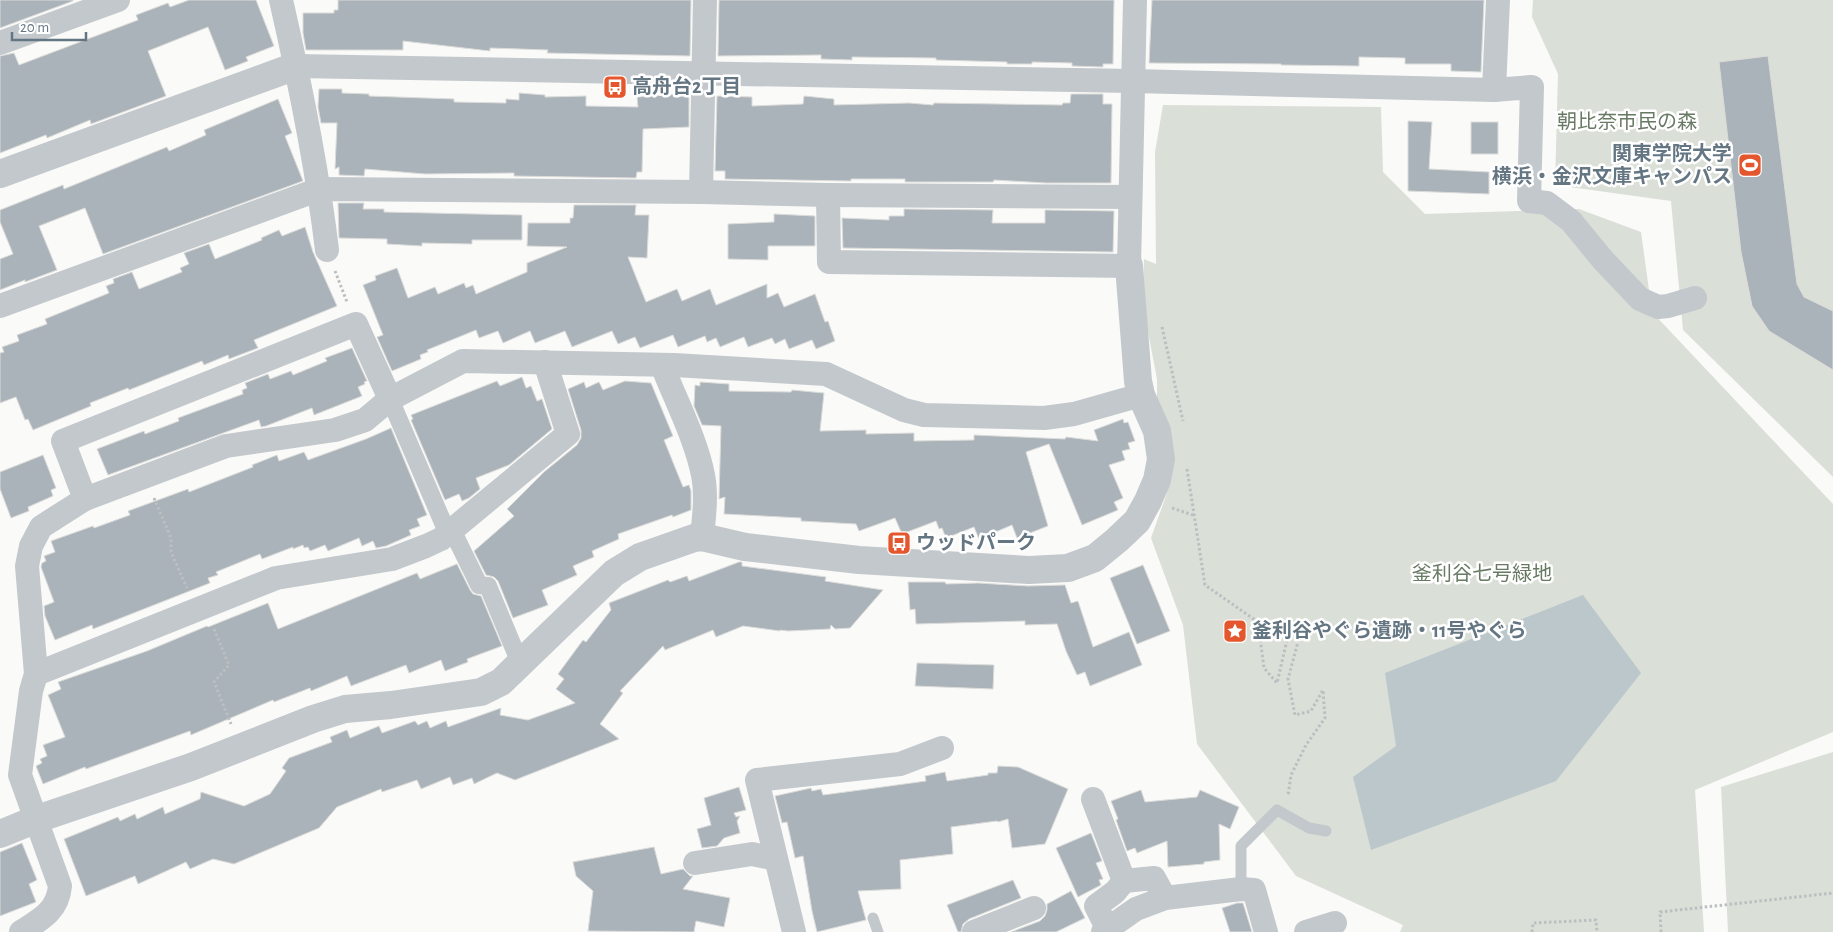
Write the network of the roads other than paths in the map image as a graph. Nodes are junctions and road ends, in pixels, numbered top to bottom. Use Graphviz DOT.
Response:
graph roads {
  1 [pos="118,0"];
  2 [pos="281,0"];
  3 [pos="705,0"];
  4 [pos="1135,0"];
  5 [pos="1498,0"];
  6 [pos="0,43"];
  7 [pos="296,66"];
  8 [pos="704,73"];
  9 [pos="1133,80"];
  10 [pos="1494,90"];
  11 [pos="0,174"];
  12 [pos="320,189"];
  13 [pos="701,192"];
  14 [pos="828,195"];
  15 [pos="1130,197"];
  16 [pos="327,250"];
  17 [pos="1129,266"];
  18 [pos="1695,298"];
  19 [pos="0,306"];
  20 [pos="545,362"];
  21 [pos="662,365"];
  22 [pos="1141,395"];
  23 [pos="390,399"];
  24 [pos="85,499"];
  25 [pos="447,532"];
  26 [pos="702,537"];
  27 [pos="520,663"];
  28 [pos="36,674"];
  29 [pos="942,748"];
  30 [pos="1093,799"];
  31 [pos="37,819"];
  32 [pos="1326,831"];
  33 [pos="0,834"];
  34 [pos="776,860"];
  35 [pos="695,863"];
  36 [pos="1124,881"];
  37 [pos="1241,889"];
  38 [pos="1165,898"];
  39 [pos="1034,908"];
  40 [pos="873,918"];
  41 [pos="1336,923"];
  42 [pos="1105,930"];
  43 [pos="21,932"];
  44 [pos="794,932"];
  45 [pos="878,932"];
  46 [pos="974,932"];
  47 [pos="1266,932"];
  48 [pos="1306,932"];
  1 -- 6 [label="street"];
  2 -- 7 [label="street"];
  3 -- 8 [label="street"];
  4 -- 9 [label="street"];
  5 -- 10 [label="street"];
  7 -- 8 [label="street"];
  7 -- 11 [label="street"];
  7 -- 12 [label="street"];
  8 -- 9 [label="street"];
  8 -- 13 [label="street"];
  9 -- 10 [label="street"];
  9 -- 15 [label="street"];
  10 -- 18 [label="street"];
  12 -- 13 [label="street"];
  12 -- 16 [label="street"];
  12 -- 19 [label="street"];
  13 -- 14 [label="street"];
  14 -- 15 [label="street"];
  14 -- 17 [label="street"];
  15 -- 17 [label="street"];
  17 -- 22 [label="street"];
  20 -- 21 [label="street"];
  20 -- 23 [label="street"];
  20 -- 25 [label="street"];
  21 -- 22 [label="street"];
  21 -- 26 [label="street"];
  22 -- 26 [label="street"];
  23 -- 24 [label="street"];
  23 -- 24 [label="street"];
  23 -- 25 [label="street"];
  24 -- 28 [label="street"];
  25 -- 27 [label="street"];
  25 -- 28 [label="street"];
  26 -- 27 [label="street"];
  27 -- 31 [label="street"];
  28 -- 31 [label="street"];
  29 -- 34 [label="street"];
  30 -- 36 [label="street"];
  31 -- 33 [label="street"];
  31 -- 43 [label="street"];
  32 -- 37 [label="lane"];
  34 -- 35 [label="street"];
  34 -- 44 [label="street"];
  36 -- 38 [label="street"];
  36 -- 42 [label="street"];
  37 -- 38 [label="street"];
  37 -- 47 [label="street"];
  38 -- 42 [label="street"];
  39 -- 46 [label="street"];
  40 -- 45 [label="lane"];
  41 -- 48 [label="street"];
}
